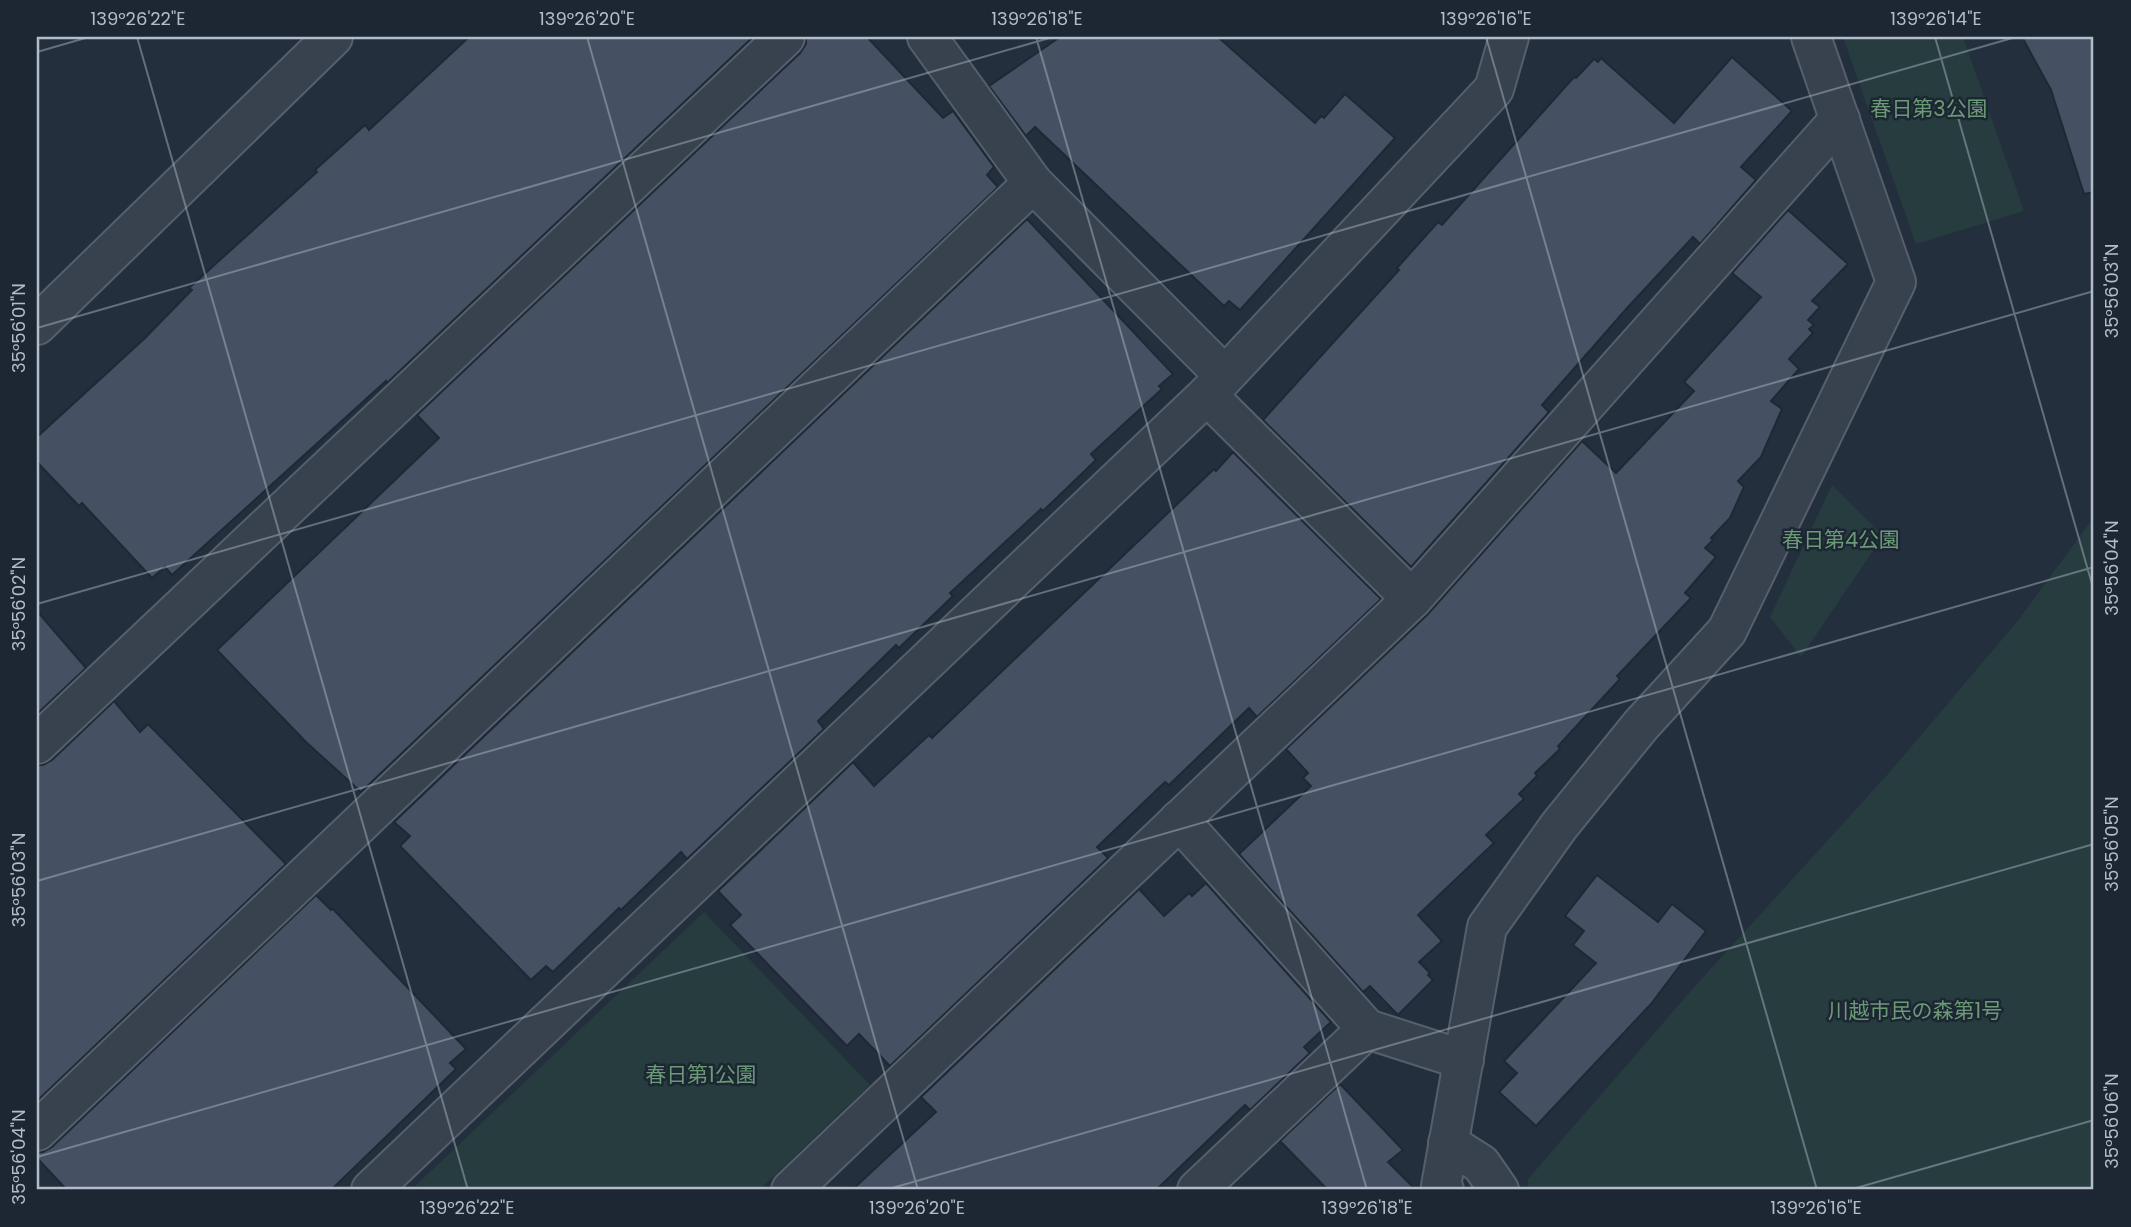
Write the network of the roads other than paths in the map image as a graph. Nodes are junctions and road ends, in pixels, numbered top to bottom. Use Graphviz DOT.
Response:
graph roads {
  1 [pos="333,37"];
  2 [pos="785,37"];
  3 [pos="927,37"];
  4 [pos="1509,37"];
  5 [pos="1811,37"];
  6 [pos="1840,119"];
  7 [pos="1033,183"];
  8 [pos="37,325"];
  9 [pos="1216,385"];
  10 [pos="1412,599"];
  11 [pos="37,744"];
  12 [pos="1180,820"];
  13 [pos="1367,1029"];
  14 [pos="1464,1060"];
  15 [pos="37,1131"];
  16 [pos="1448,1143"];
  17 [pos="372,1190"];
  18 [pos="791,1190"];
  19 [pos="1196,1190"];
  20 [pos="1444,1190"];
  21 [pos="1499,1190"];
  1 -- 8 [label="street"];
  2 -- 11 [label="street"];
  3 -- 7 [label="street"];
  4 -- 9 [label="street"];
  5 -- 6 [label="street"];
  6 -- 10 [label="street"];
  6 -- 14 [label="street"];
  7 -- 9 [label="street"];
  7 -- 15 [label="street"];
  9 -- 10 [label="street"];
  9 -- 17 [label="street"];
  10 -- 12 [label="street"];
  12 -- 13 [label="street"];
  12 -- 18 [label="street"];
  13 -- 14 [label="street"];
  13 -- 19 [label="street"];
  14 -- 16 [label="street"];
  16 -- 20 [label="street"];
  16 -- 21 [label="street"];
}
